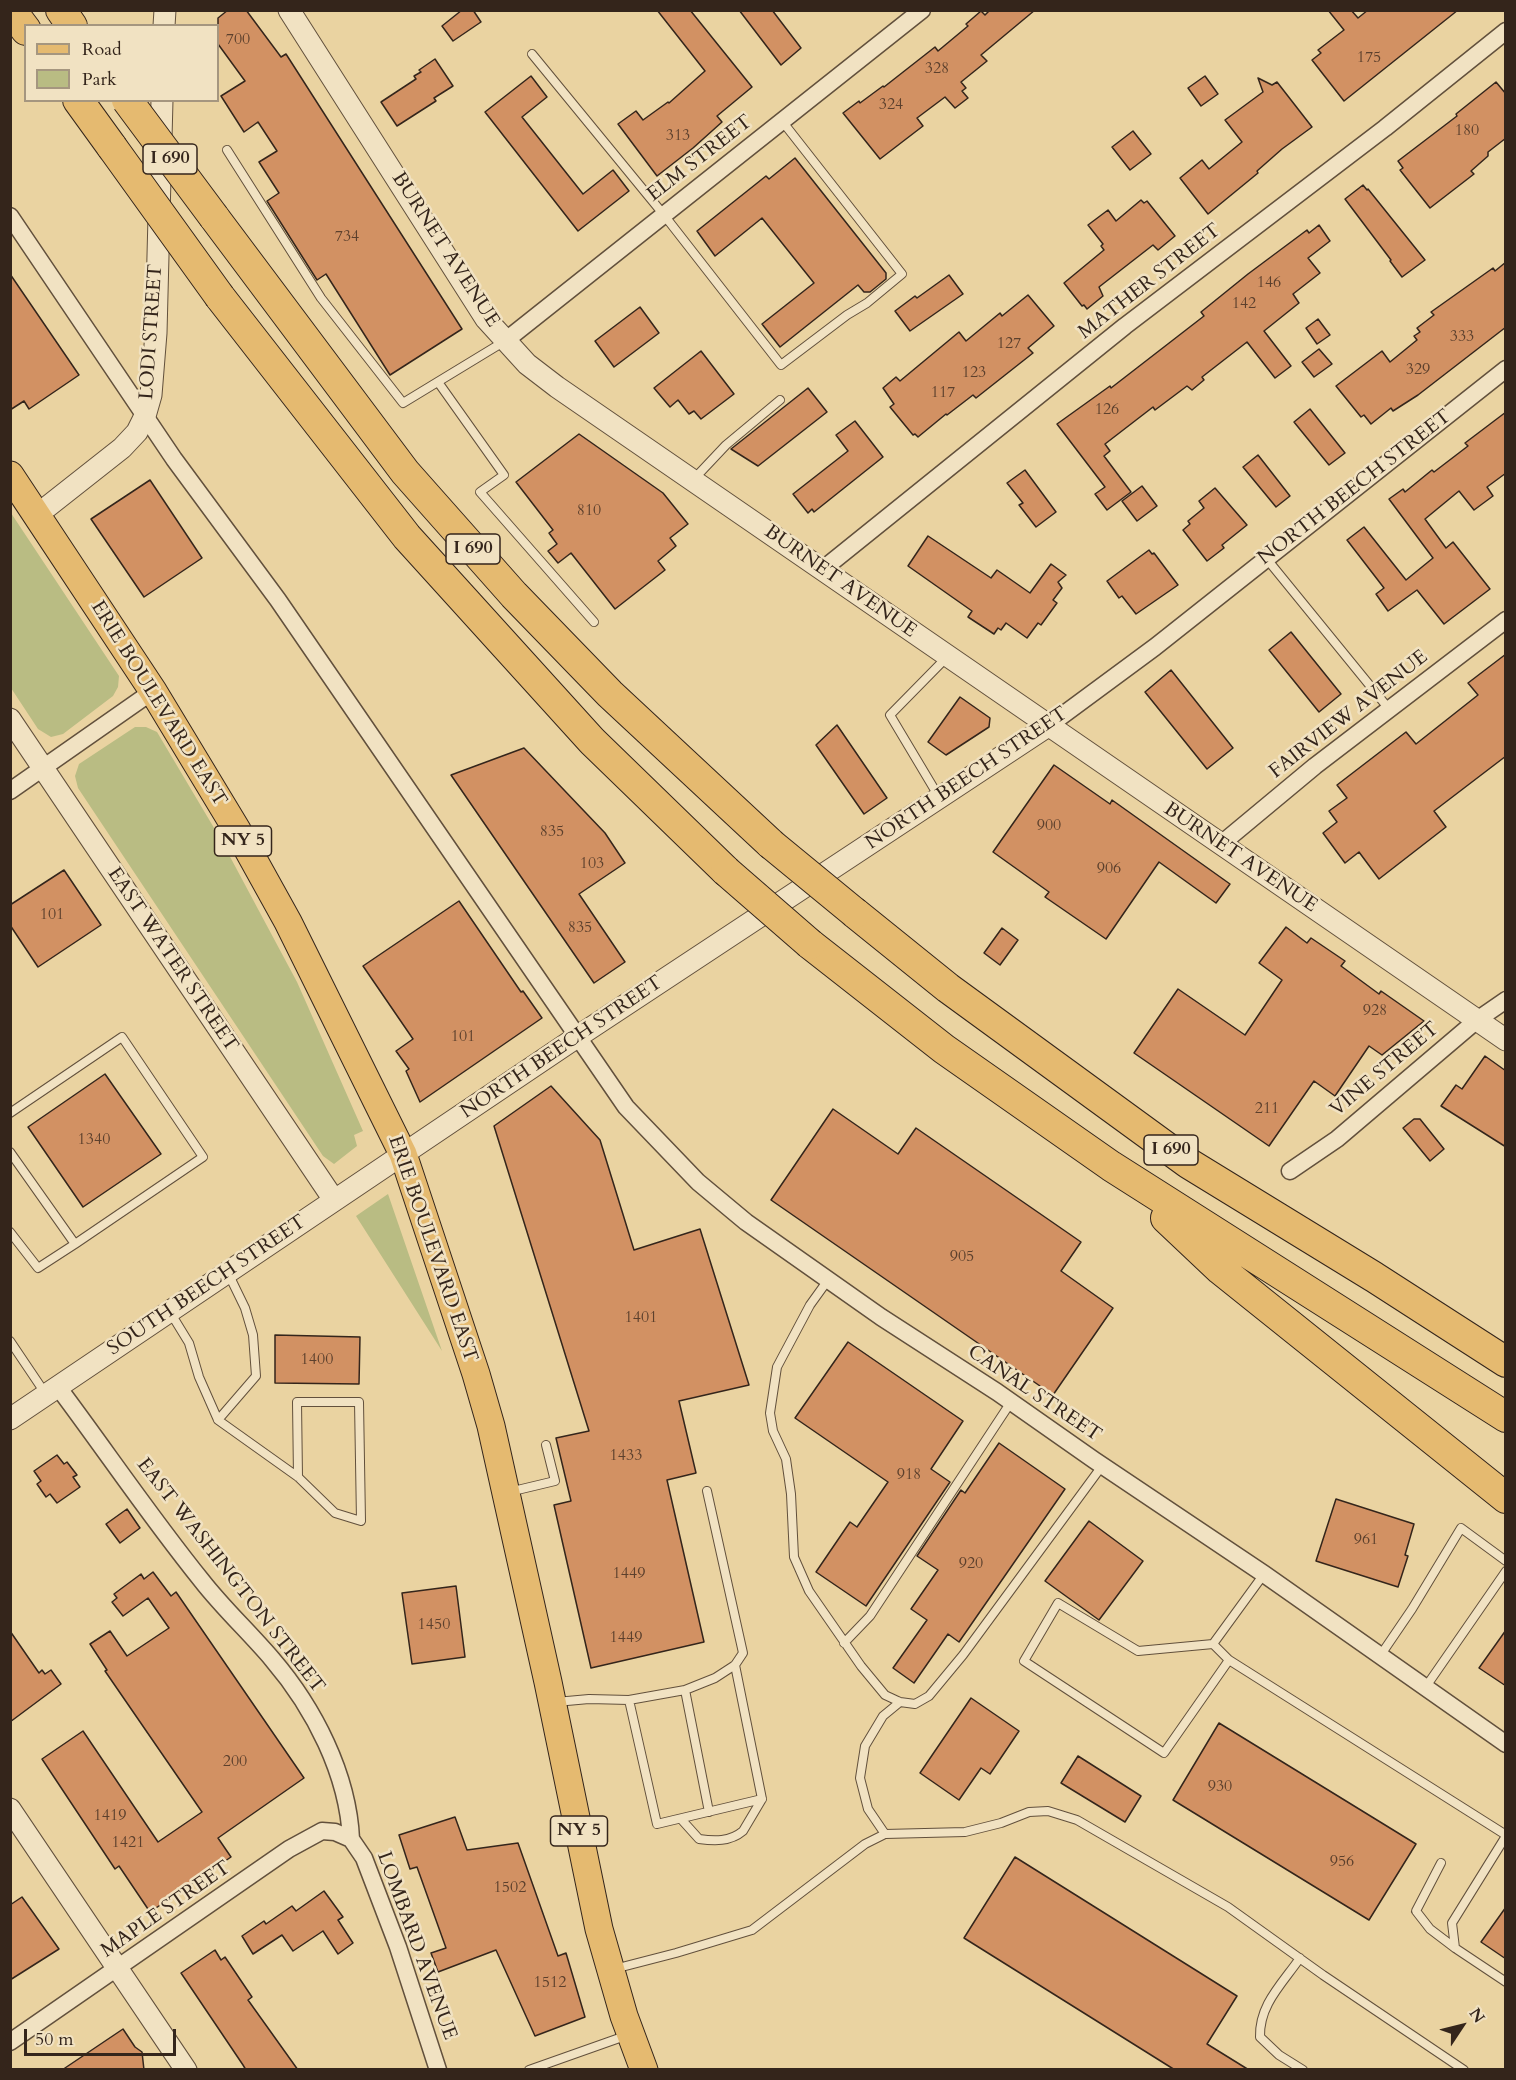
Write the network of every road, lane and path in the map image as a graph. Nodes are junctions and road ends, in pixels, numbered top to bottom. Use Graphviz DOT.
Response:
graph roads {
  1 [pos="11,10"];
  2 [pos="61,10"];
  3 [pos="290,10"];
  4 [pos="922,10"];
  5 [pos="71,24"];
  6 [pos="24,27"];
  7 [pos="1506,31"];
  8 [pos="532,54"];
  9 [pos="79,102"];
  10 [pos="128,102"];
  11 [pos="162,102"];
  12 [pos="782,121"];
  13 [pos="227,150"];
  14 [pos="664,215"];
  15 [pos="10,216"];
  16 [pos="505,341"];
  17 [pos="1506,369"];
  18 [pos="438,382"];
  19 [pos="780,400"];
  20 [pos="145,416"];
  21 [pos="10,475"];
  22 [pos="692,480"];
  23 [pos="37,515"];
  24 [pos="1266,558"];
  25 [pos="822,570"];
  26 [pos="1506,620"];
  27 [pos="594,622"];
  28 [pos="947,656"];
  29 [pos="153,691"];
  30 [pos="1389,709"];
  31 [pos="10,719"];
  32 [pos="1048,726"];
  33 [pos="44,768"];
  34 [pos="10,791"];
  35 [pos="939,798"];
  36 [pos="1220,845"];
  37 [pos="1506,1000"];
  38 [pos="1477,1020"];
  39 [pos="577,1036"];
  40 [pos="1506,1040"];
  41 [pos="10,1113"];
  42 [pos="10,1152"];
  43 [pos="403,1154"];
  44 [pos="1111,1166"];
  45 [pos="1290,1171"];
  46 [pos="334,1200"];
  47 [pos="10,1232"];
  48 [pos="75,1244"];
  49 [pos="228,1272"];
  50 [pos="1374,1277"];
  51 [pos="828,1280"];
  52 [pos="170,1312"];
  53 [pos="1506,1339"];
  54 [pos="10,1341"];
  55 [pos="1506,1362"];
  56 [pos="52,1391"];
  57 [pos="1011,1402"];
  58 [pos="1506,1417"];
  59 [pos="10,1419"];
  60 [pos="218,1420"];
  61 [pos="546,1445"];
  62 [pos="1102,1466"];
  63 [pos="298,1477"];
  64 [pos="707,1491"];
  65 [pos="505,1493"];
  66 [pos="1506,1498"];
  67 [pos="1506,1561"];
  68 [pos="1506,1571"];
  69 [pos="1264,1574"];
  70 [pos="844,1643"];
  71 [pos="1213,1644"];
  72 [pos="1380,1656"];
  73 [pos="1229,1660"];
  74 [pos="735,1665"];
  75 [pos="1425,1688"];
  76 [pos="685,1690"];
  77 [pos="629,1700"];
  78 [pos="900,1702"];
  79 [pos="552,1703"];
  80 [pos="1506,1744"];
  81 [pos="762,1799"];
  82 [pos="10,1809"];
  83 [pos="710,1812"];
  84 [pos="681,1819"];
  85 [pos="885,1834"];
  86 [pos="1506,1835"];
  87 [pos="351,1839"];
  88 [pos="1441,1863"];
  89 [pos="1455,1948"];
  90 [pos="1300,1958"];
  91 [pos="119,1969"];
  92 [pos="611,1970"];
  93 [pos="1506,1982"];
  94 [pos="631,2034"];
  95 [pos="10,2042"];
  96 [pos="186,2070"];
  97 [pos="438,2070"];
  98 [pos="529,2070"];
  99 [pos="644,2070"];
  100 [pos="1303,2070"];
  101 [pos="1464,2070"];
  1 -- 6 [label="highway"];
  2 -- 5 [label="highway"];
  3 -- 16 [label="street, BURNET AVENUE"];
  4 -- 12 [label="street, ELM STREET"];
  7 -- 25 [label="street, MATHER STREET"];
  8 -- 14 [label="lane"];
  9 -- 44 [label="highway, I 690, bridge"];
  10 -- 50 [label="highway, I 690, bridge"];
  11 -- 20 [label="street, LODI STREET"];
  12 -- 14 [label="street, ELM STREET"];
  12 -- 14 [label="lane"];
  13 -- 18 [label="lane"];
  14 -- 16 [label="street, ELM STREET"];
  15 -- 20 [label="street, CANAL STREET"];
  16 -- 18 [label="lane"];
  16 -- 22 [label="street, BURNET AVENUE"];
  17 -- 24 [label="street, NORTH BEECH STREET"];
  18 -- 27 [label="lane"];
  19 -- 22 [label="lane"];
  20 -- 23 [label="street, LODI STREET"];
  20 -- 39 [label="street, CANAL STREET"];
  21 -- 23 [label="main road, ERIE BOULEVARD EAST / NY 5"];
  22 -- 25 [label="street, BURNET AVENUE"];
  23 -- 29 [label="main road, ERIE BOULEVARD EAST / NY 5"];
  24 -- 30 [label="lane"];
  24 -- 32 [label="street, NORTH BEECH STREET"];
  25 -- 28 [label="street, BURNET AVENUE"];
  26 -- 30 [label="street, FAIRVIEW AVENUE"];
  28 -- 32 [label="street, BURNET AVENUE"];
  28 -- 35 [label="lane"];
  29 -- 33 [label="street"];
  29 -- 43 [label="main road, ERIE BOULEVARD EAST / NY 5"];
  30 -- 36 [label="street, FAIRVIEW AVENUE"];
  31 -- 33 [label="street, EAST WATER STREET"];
  32 -- 35 [label="street, NORTH BEECH STREET"];
  32 -- 36 [label="street, BURNET AVENUE"];
  33 -- 34 [label="street"];
  33 -- 46 [label="street, EAST WATER STREET"];
  35 -- 39 [label="street, NORTH BEECH STREET"];
  36 -- 38 [label="street, BURNET AVENUE"];
  37 -- 38 [label="street, VINE STREET"];
  38 -- 40 [label="street, BURNET AVENUE"];
  38 -- 45 [label="street, VINE STREET"];
  39 -- 43 [label="street, NORTH BEECH STREET"];
  39 -- 51 [label="street, CANAL STREET"];
  41 -- 48 [label="lane"];
  42 -- 48 [label="lane"];
  43 -- 46 [label="street, SOUTH BEECH STREET"];
  43 -- 65 [label="main road, ERIE BOULEVARD EAST / NY 5"];
  44 -- 58 [label="highway, I 690"];
  44 -- 66 [label="highway"];
  46 -- 49 [label="street, SOUTH BEECH STREET"];
  47 -- 48 [label="lane"];
  49 -- 52 [label="street, SOUTH BEECH STREET"];
  49 -- 60 [label="lane"];
  50 -- 53 [label="highway"];
  50 -- 55 [label="highway, I 690"];
  51 -- 57 [label="street, CANAL STREET"];
  51 -- 70 [label="lane"];
  52 -- 56 [label="street, SOUTH BEECH STREET"];
  52 -- 60 [label="lane"];
  54 -- 56 [label="lane"];
  56 -- 59 [label="street, SOUTH BEECH STREET"];
  56 -- 87 [label="street, EAST WASHINGTON STREET"];
  57 -- 62 [label="street, CANAL STREET"];
  57 -- 70 [label="lane"];
  60 -- 63 [label="lane"];
  61 -- 65 [label="lane"];
  62 -- 69 [label="street, CANAL STREET"];
  62 -- 78 [label="lane"];
  63 -- 63 [label="lane"];
  64 -- 74 [label="lane"];
  65 -- 79 [label="main road, ERIE BOULEVARD EAST / NY 5"];
  67 -- 72 [label="lane"];
  68 -- 75 [label="lane"];
  69 -- 71 [label="lane"];
  69 -- 72 [label="street, CANAL STREET"];
  70 -- 78 [label="lane"];
  71 -- 73 [label="lane"];
  71 -- 73 [label="lane"];
  72 -- 75 [label="street, CANAL STREET"];
  73 -- 86 [label="lane"];
  74 -- 76 [label="lane"];
  74 -- 81 [label="lane"];
  75 -- 80 [label="street, CANAL STREET"];
  76 -- 77 [label="lane"];
  76 -- 83 [label="lane"];
  77 -- 79 [label="lane"];
  77 -- 84 [label="lane"];
  78 -- 85 [label="lane"];
  79 -- 92 [label="main road, ERIE BOULEVARD EAST / NY 5"];
  81 -- 83 [label="lane"];
  81 -- 84 [label="lane"];
  82 -- 91 [label="street"];
  83 -- 84 [label="lane"];
  85 -- 90 [label="lane"];
  85 -- 92 [label="lane"];
  86 -- 89 [label="lane"];
  87 -- 91 [label="street, MAPLE STREET"];
  87 -- 97 [label="street, LOMBARD AVENUE"];
  88 -- 89 [label="lane"];
  89 -- 93 [label="lane"];
  90 -- 100 [label="lane"];
  90 -- 101 [label="lane"];
  91 -- 95 [label="street, MAPLE STREET"];
  91 -- 96 [label="street"];
  92 -- 94 [label="main road, ERIE BOULEVARD EAST / NY 5"];
  94 -- 98 [label="lane"];
  94 -- 99 [label="main road, ERIE BOULEVARD EAST / NY 5"];
}
